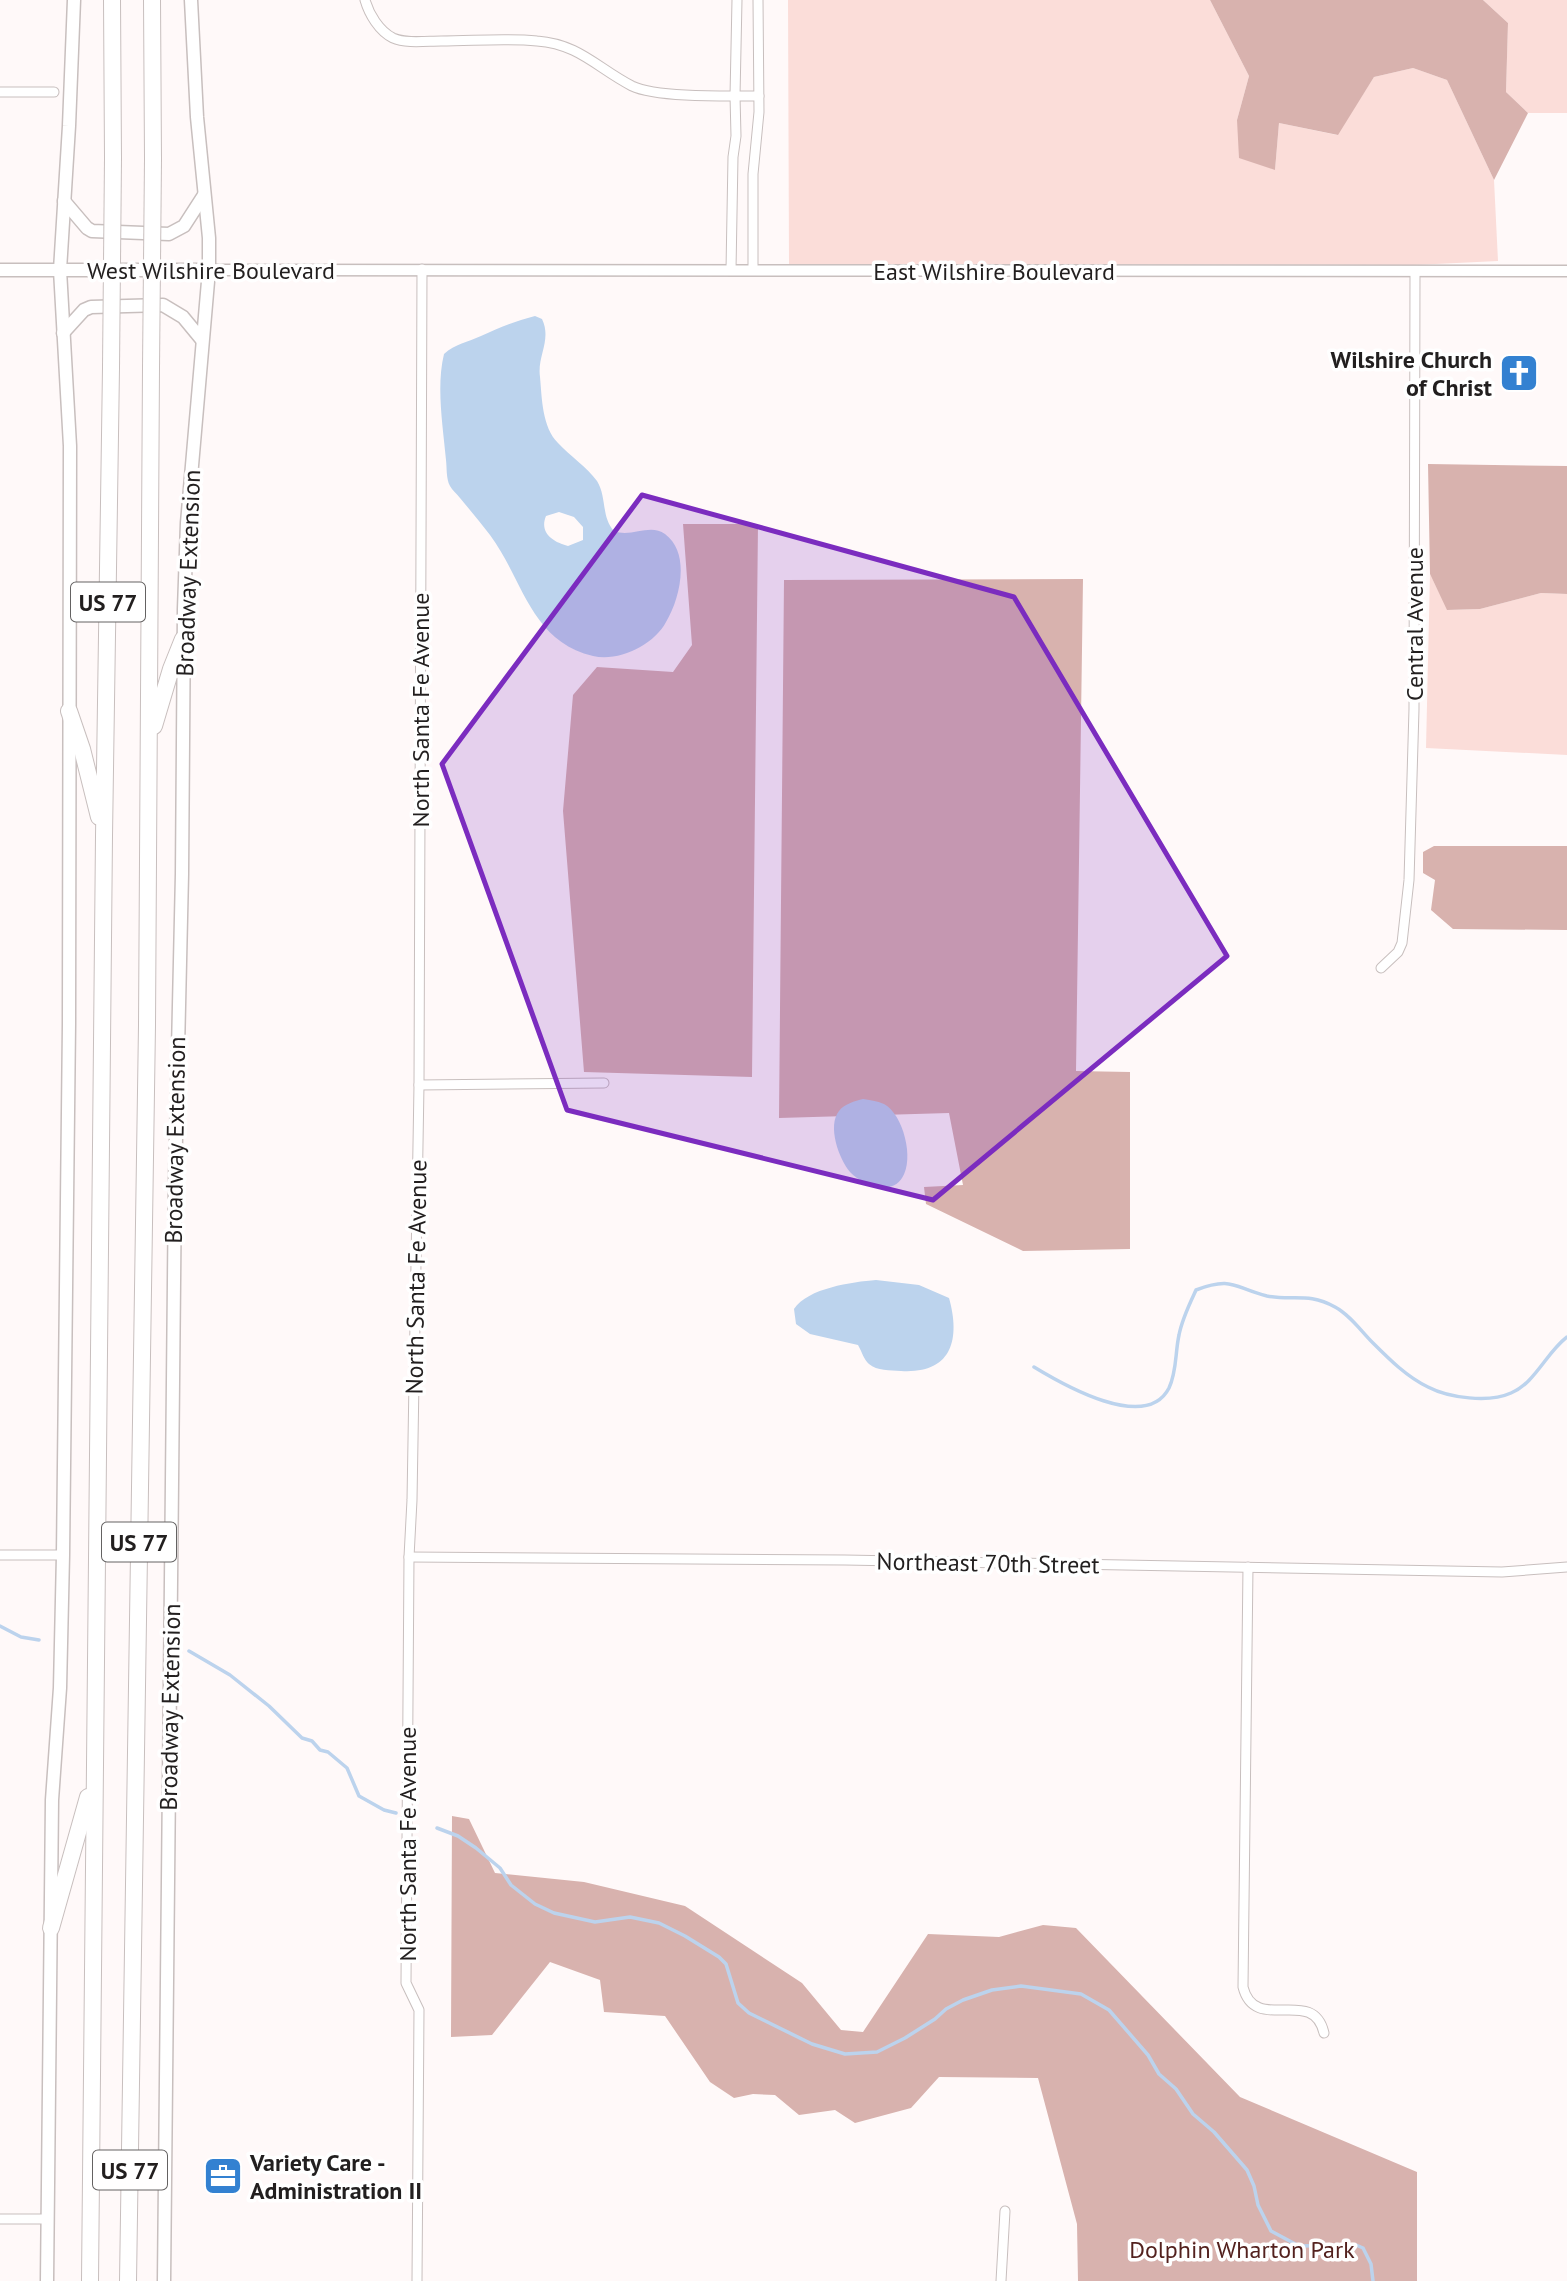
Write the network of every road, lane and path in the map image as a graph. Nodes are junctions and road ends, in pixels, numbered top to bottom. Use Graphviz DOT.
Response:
graph roads {
  1 [pos="74,0"];
  2 [pos="112,0"];
  3 [pos="152,0"];
  4 [pos="191,0"];
  5 [pos="365,0"];
  6 [pos="737,0"];
  7 [pos="758,0"];
  8 [pos="0,92"];
  9 [pos="54,92"];
  10 [pos="735,96"];
  11 [pos="759,96"];
  12 [pos="204,195"];
  13 [pos="64,201"];
  14 [pos="422,269"];
  15 [pos="0,270"];
  16 [pos="60,270"];
  17 [pos="209,270"];
  18 [pos="731,270"];
  19 [pos="753,271"];
  20 [pos="1567,271"];
  21 [pos="1415,272"];
  22 [pos="63,332"];
  23 [pos="202,340"];
  24 [pos="183,639"];
  25 [pos="69,711"];
  26 [pos="149,741"];
  27 [pos="104,836"];
  28 [pos="1381,968"];
  29 [pos="604,1083"];
  30 [pos="419,1084"];
  31 [pos="0,1555"];
  32 [pos="64,1555"];
  33 [pos="409,1557"];
  34 [pos="1248,1567"];
  35 [pos="1567,1567"];
  36 [pos="94,1775"];
  37 [pos="51,1928"];
  38 [pos="1324,2033"];
  39 [pos="1005,2211"];
  40 [pos="0,2219"];
  41 [pos="48,2219"];
  42 [pos="47,2281"];
  43 [pos="90,2281"];
  44 [pos="128,2281"];
  45 [pos="164,2281"];
  46 [pos="417,2281"];
  47 [pos="1001,2281"];
  1 -- 13 [label="main road"];
  2 -- 27 [label="highway, US 77, bridge"];
  3 -- 26 [label="highway, Broadway Extension / US 77, bridge"];
  4 -- 12 [label="main road, Broadway Extension"];
  5 -- 10 [label="street"];
  6 -- 10 [label="street"];
  7 -- 11 [label="street"];
  8 -- 9 [label="street"];
  10 -- 11 [label="street"];
  10 -- 18 [label="street"];
  11 -- 19 [label="street"];
  12 -- 13 [label="main road"];
  12 -- 17 [label="main road, Broadway Extension"];
  13 -- 16 [label="main road"];
  14 -- 17 [label="street, West Wilshire Boulevard"];
  14 -- 18 [label="street, East Wilshire Boulevard"];
  14 -- 30 [label="street, North Santa Fe Avenue"];
  15 -- 16 [label="main road, West Wilshire Boulevard"];
  16 -- 17 [label="main road, West Wilshire Boulevard"];
  16 -- 22 [label="main road"];
  17 -- 23 [label="main road, Broadway Extension"];
  18 -- 19 [label="street, East Wilshire Boulevard"];
  19 -- 21 [label="street, East Wilshire Boulevard"];
  20 -- 21 [label="street, East Wilshire Boulevard"];
  21 -- 28 [label="street, Central Avenue"];
  22 -- 23 [label="main road"];
  22 -- 25 [label="main road"];
  23 -- 24 [label="main road, Broadway Extension"];
  24 -- 26 [label="highway"];
  24 -- 45 [label="main road, Broadway Extension"];
  25 -- 27 [label="highway"];
  25 -- 32 [label="main road"];
  26 -- 44 [label="highway, Broadway Extension / US 77"];
  27 -- 36 [label="highway, US 77"];
  29 -- 30 [label="street"];
  30 -- 33 [label="street, North Santa Fe Avenue"];
  31 -- 32 [label="street"];
  32 -- 37 [label="main road"];
  33 -- 34 [label="street, Northeast 70th Street"];
  33 -- 46 [label="street, North Santa Fe Avenue"];
  34 -- 35 [label="street, Northeast 70th Street"];
  34 -- 38 [label="street"];
  36 -- 37 [label="highway"];
  36 -- 43 [label="highway, US 77"];
  37 -- 41 [label="main road"];
  39 -- 47 [label="street"];
  40 -- 41 [label="street"];
  41 -- 42 [label="main road"];
}
